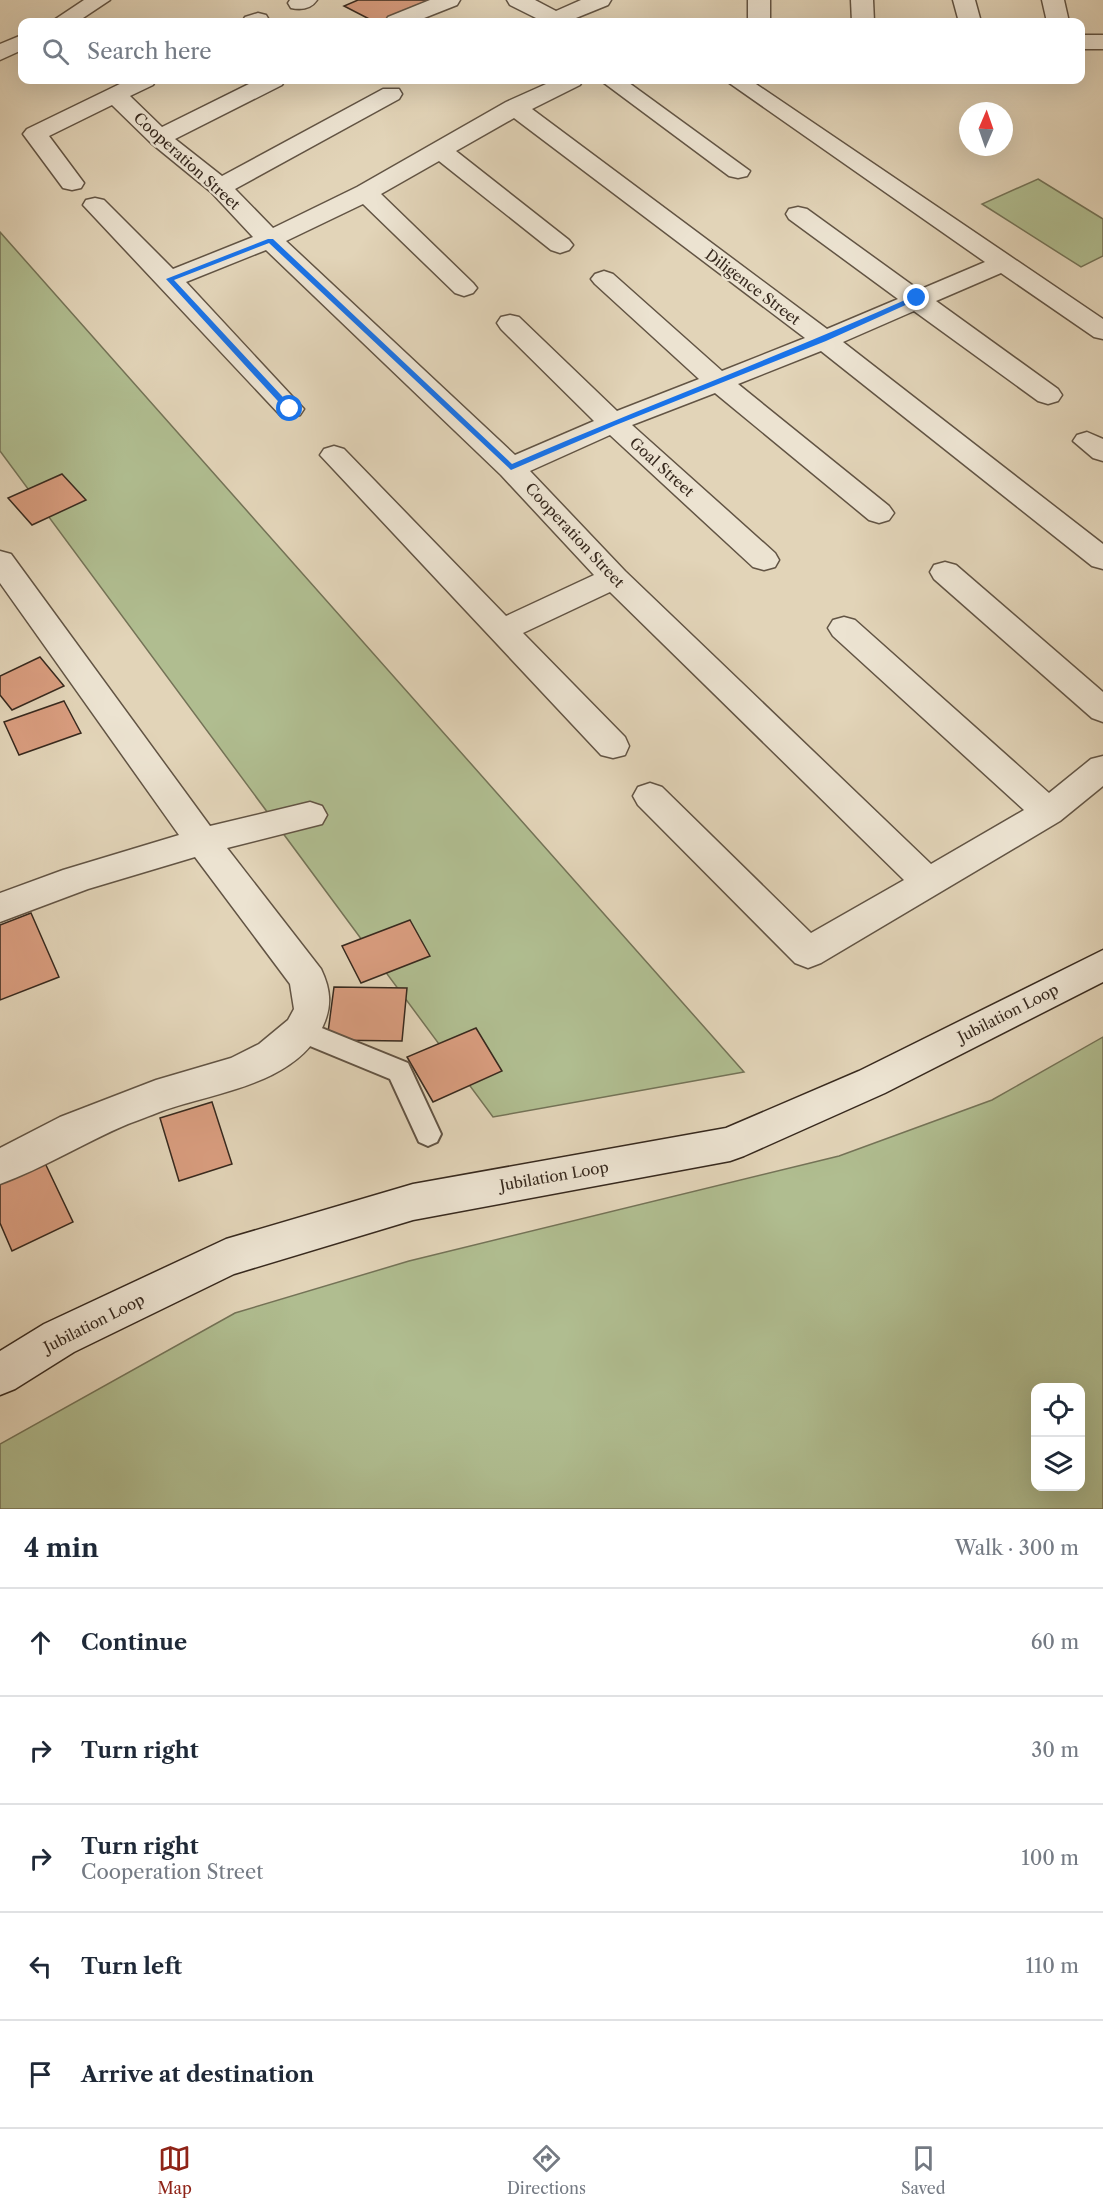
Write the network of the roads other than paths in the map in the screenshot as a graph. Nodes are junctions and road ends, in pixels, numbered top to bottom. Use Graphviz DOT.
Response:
graph roads {
  1 [pos="99,0"];
  2 [pos="448,0"];
  3 [pos="518,0"];
  4 [pos="600,0"];
  5 [pos="759,0"];
  6 [pos="862,0"];
  7 [pos="964,0"];
  8 [pos="1053,0"];
  9 [pos="69,18"];
  10 [pos="405,18"];
  11 [pos="549,18"];
  12 [pos="561,18"];
  13 [pos="759,18"];
  14 [pos="863,18"];
  15 [pos="969,18"];
  16 [pos="1057,18"];
  17 [pos="1085,42"];
  18 [pos="1103,42"];
  19 [pos="18,44"];
  20 [pos="0,53"];
  21 [pos="137,84"];
  22 [pos="266,84"];
  23 [pos="563,84"];
  24 [pos="617,84"];
  25 [pos="742,84"];
  26 [pos="391,94"];
  27 [pos="114,95"];
  28 [pos="514,107"];
  29 [pos="159,138"];
  30 [pos="439,150"];
  31 [pos="738,171"];
  32 [pos="72,183"];
  33 [pos="220,187"];
  34 [pos="366,193"];
  35 [pos="95,205"];
  36 [pos="798,214"];
  37 [pos="270,240"];
  38 [pos="560,245"];
  39 [pos="1003,263"];
  40 [pos="169,279"];
  41 [pos="604,279"];
  42 [pos="464,288"];
  43 [pos="917,298"];
  44 [pos="510,323"];
  45 [pos="1103,332"];
  46 [pos="824,340"];
  47 [pos="716,380"];
  48 [pos="1048,395"];
  49 [pos="290,409"];
  50 [pos="613,423"];
  51 [pos="334,456"];
  52 [pos="511,468"];
  53 [pos="879,513"];
  54 [pos="1103,559"];
  55 [pos="764,560"];
  56 [pos="0,561"];
  57 [pos="945,572"];
  58 [pos="614,578"];
  59 [pos="844,628"];
  60 [pos="501,631"];
  61 [pos="1103,710"];
  62 [pos="613,746"];
  63 [pos="1103,768"];
  64 [pos="650,796"];
  65 [pos="1048,812"];
  66 [pos="310,815"];
  67 [pos="202,841"];
  68 [pos="927,881"];
  69 [pos="0,908"];
  70 [pos="1103,965"];
  71 [pos="302,1031"];
  72 [pos="428,1134"];
  73 [pos="0,1167"];
  74 [pos="0,1375"];
  1 -- 9 [label="street"];
  2 -- 10 [label="street"];
  3 -- 11 [label="street"];
  4 -- 12 [label="street"];
  5 -- 13 [label="street"];
  6 -- 14 [label="street"];
  7 -- 15 [label="street"];
  8 -- 16 [label="street"];
  17 -- 18 [label="street"];
  19 -- 20 [label="street"];
  21 -- 27 [label="street"];
  22 -- 29 [label="street"];
  23 -- 28 [label="street"];
  24 -- 31 [label="street"];
  25 -- 39 [label="street"];
  26 -- 33 [label="street"];
  27 -- 29 [label="street, Cooperation Street"];
  27 -- 32 [label="street"];
  28 -- 30 [label="street"];
  28 -- 46 [label="street, Diligence Street"];
  29 -- 33 [label="street, Cooperation Street"];
  30 -- 34 [label="street"];
  30 -- 38 [label="street"];
  33 -- 37 [label="street, Cooperation Street"];
  34 -- 37 [label="street"];
  34 -- 42 [label="street"];
  35 -- 40 [label="street"];
  36 -- 43 [label="street"];
  37 -- 40 [label="street"];
  37 -- 52 [label="street, Cooperation Street"];
  39 -- 43 [label="street"];
  39 -- 45 [label="street"];
  40 -- 49 [label="street"];
  41 -- 47 [label="street"];
  43 -- 46 [label="street"];
  43 -- 48 [label="street"];
  44 -- 50 [label="street, Goal Street"];
  46 -- 47 [label="street"];
  46 -- 54 [label="street, Diligence Street"];
  47 -- 50 [label="street"];
  47 -- 53 [label="street"];
  50 -- 52 [label="street"];
  50 -- 55 [label="street, Goal Street"];
  51 -- 60 [label="street"];
  52 -- 58 [label="street, Cooperation Street"];
  56 -- 67 [label="street"];
  57 -- 61 [label="street"];
  58 -- 60 [label="street"];
  58 -- 68 [label="street, Cooperation Street"];
  59 -- 65 [label="street"];
  60 -- 62 [label="street"];
  63 -- 65 [label="street"];
  64 -- 68 [label="street"];
  65 -- 68 [label="street"];
  66 -- 67 [label="street"];
  67 -- 69 [label="street"];
  67 -- 71 [label="street"];
  70 -- 74 [label="street, Jubilation Loop"];
  71 -- 72 [label="lane"];
  71 -- 73 [label="street"];
}
